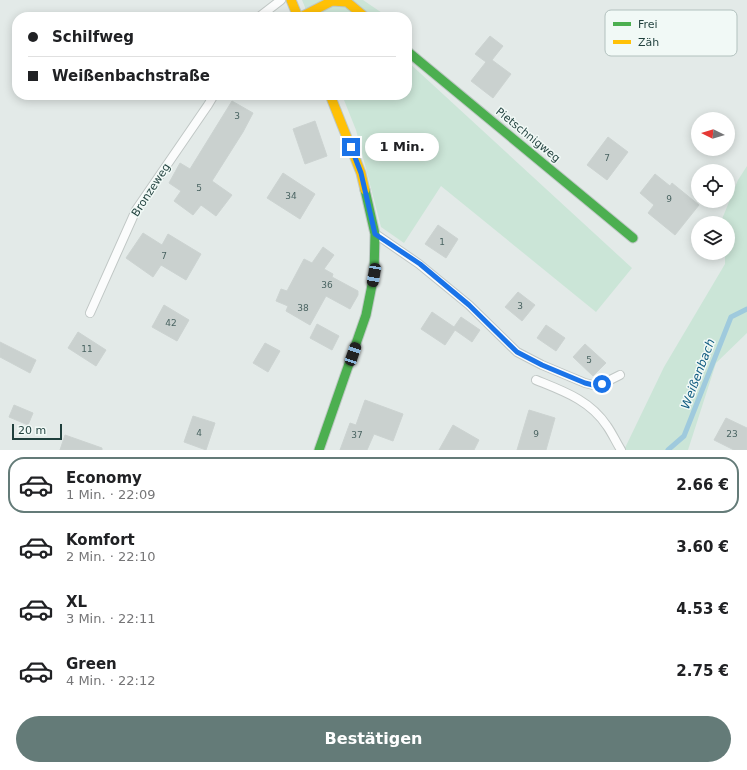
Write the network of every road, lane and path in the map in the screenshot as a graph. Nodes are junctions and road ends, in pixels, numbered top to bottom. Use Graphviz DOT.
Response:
graph roads {
  1 [pos="281,0"];
  2 [pos="291,0"];
  3 [pos="265,12"];
  4 [pos="296,12"];
  5 [pos="311,12"];
  6 [pos="359,12"];
  7 [pos="412,55"];
  8 [pos="211,100"];
  9 [pos="332,100"];
  10 [pos="375,234"];
  11 [pos="633,238"];
  12 [pos="90,313"];
  13 [pos="620,375"];
  14 [pos="536,380"];
  15 [pos="319,450"];
  16 [pos="621,450"];
  1 -- 3 [label="lane"];
  2 -- 4 [label="main road"];
  5 -- 6 [label="main road"];
  7 -- 11 [label="main road, Pietschnigweg"];
  8 -- 12 [label="lane, Bronzeweg"];
  9 -- 10 [label="main road"];
  10 -- 13 [label="lane"];
  10 -- 15 [label="main road"];
  14 -- 16 [label="lane"];
}
